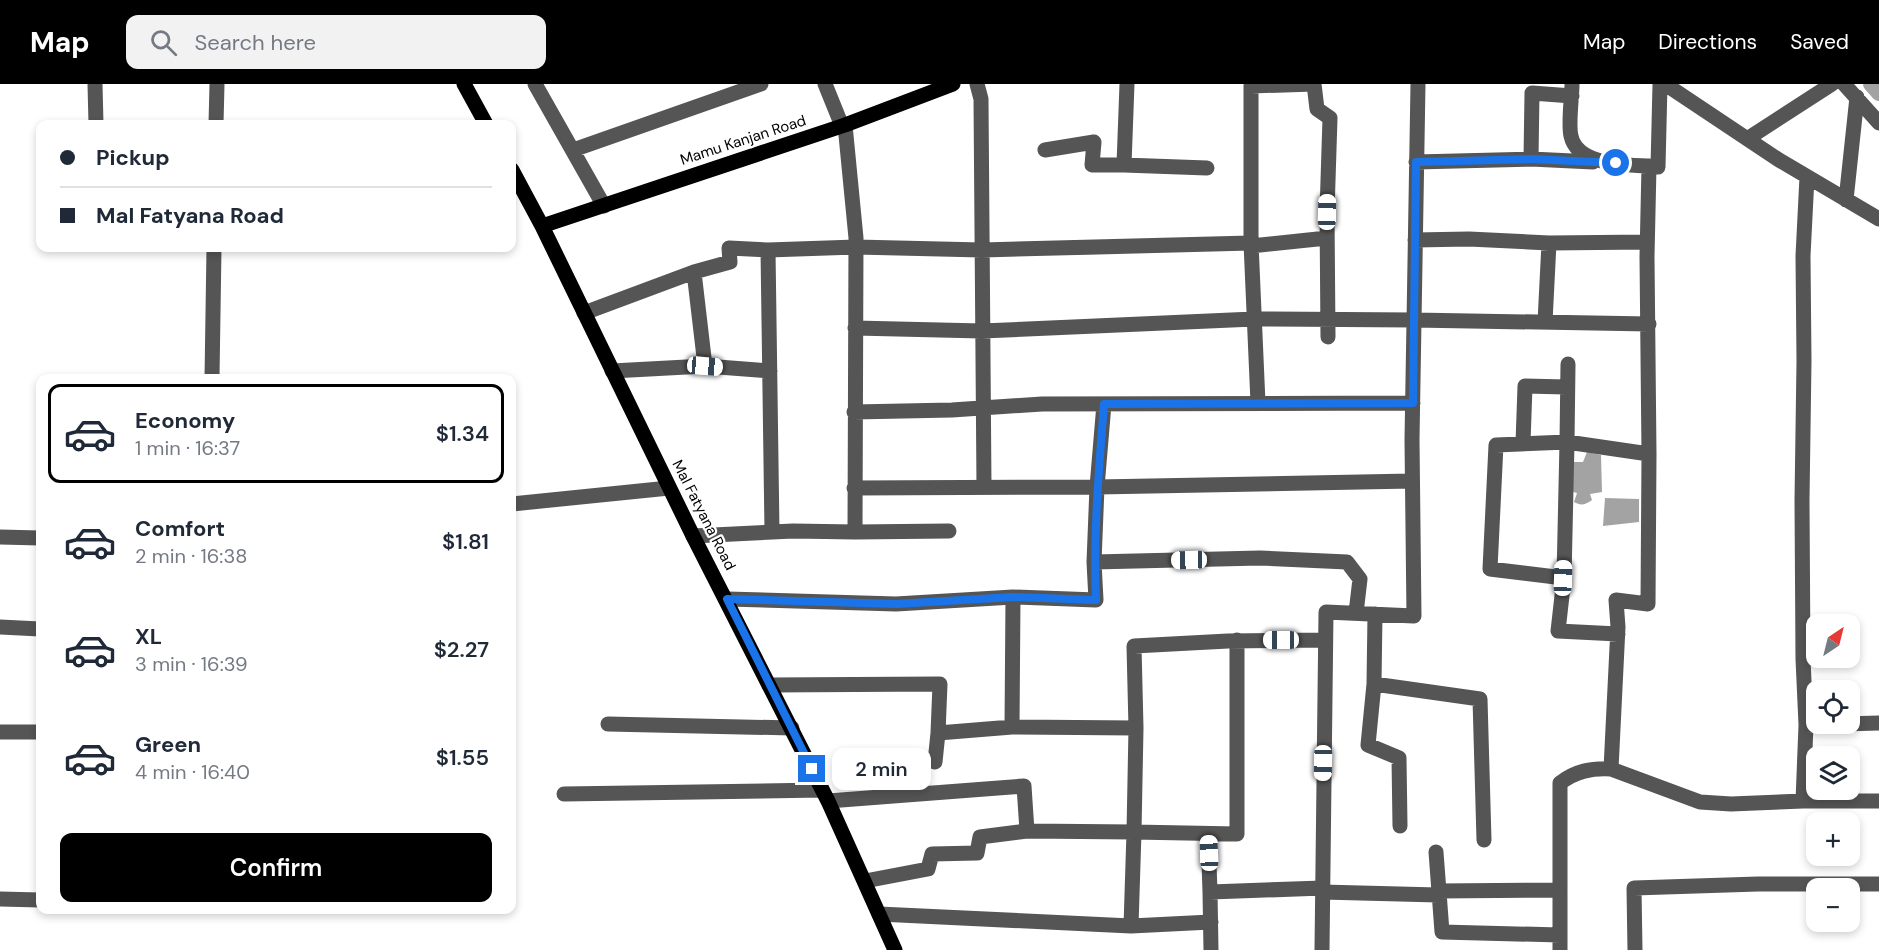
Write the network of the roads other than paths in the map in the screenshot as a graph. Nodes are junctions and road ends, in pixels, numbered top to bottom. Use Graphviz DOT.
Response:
graph roads {
  1 [pos="96,84"];
  2 [pos="217,84"];
  3 [pos="464,84"];
  4 [pos="761,84"];
  5 [pos="825,84"];
  6 [pos="953,84"];
  7 [pos="977,84"];
  8 [pos="1127,84"];
  9 [pos="1314,84"];
  10 [pos="1418,84"];
  11 [pos="1662,84"];
  12 [pos="1832,84"];
  13 [pos="1844,84"];
  14 [pos="538,85"];
  15 [pos="1572,90"];
  16 [pos="1857,97"];
  17 [pos="96,120"];
  18 [pos="216,120"];
  19 [pos="484,120"];
  20 [pos="1879,123"];
  21 [pos="843,126"];
  22 [pos="1747,139"];
  23 [pos="573,150"];
  24 [pos="1045,150"];
  25 [pos="1531,159"];
  26 [pos="1416,162"];
  27 [pos="1600,162"];
  28 [pos="1124,165"];
  29 [pos="1649,166"];
  30 [pos="1207,168"];
  31 [pos="516,177"];
  32 [pos="1807,177"];
  33 [pos="1846,200"];
  34 [pos="603,206"];
  35 [pos="1879,219"];
  36 [pos="542,226"];
  37 [pos="1327,238"];
  38 [pos="1415,240"];
  39 [pos="1647,242"];
  40 [pos="1549,243"];
  41 [pos="1251,244"];
  42 [pos="856,247"];
  43 [pos="768,250"];
  44 [pos="982,250"];
  45 [pos="214,252"];
  46 [pos="694,272"];
  47 [pos="584,313"];
  48 [pos="1254,320"];
  49 [pos="1328,320"];
  50 [pos="1414,320"];
  51 [pos="1545,322"];
  52 [pos="1649,324"];
  53 [pos="855,328"];
  54 [pos="982,331"];
  55 [pos="1328,337"];
  56 [pos="1568,364"];
  57 [pos="705,366"];
  58 [pos="770,371"];
  59 [pos="612,372"];
  60 [pos="212,374"];
  61 [pos="1566,387"];
  62 [pos="1257,403"];
  63 [pos="1413,403"];
  64 [pos="1104,404"];
  65 [pos="982,408"];
  66 [pos="854,412"];
  67 [pos="1567,442"];
  68 [pos="1523,443"];
  69 [pos="1649,453"];
  70 [pos="1412,481"];
  71 [pos="984,487"];
  72 [pos="1097,487"];
  73 [pos="669,488"];
  74 [pos="854,488"];
  75 [pos="516,504"];
  76 [pos="949,531"];
  77 [pos="772,532"];
  78 [pos="855,532"];
  79 [pos="693,536"];
  80 [pos="0,537"];
  81 [pos="36,538"];
  82 [pos="1094,562"];
  83 [pos="1563,578"];
  84 [pos="1013,597"];
  85 [pos="727,599"];
  86 [pos="1356,613"];
  87 [pos="1375,614"];
  88 [pos="0,627"];
  89 [pos="36,629"];
  90 [pos="1618,634"];
  91 [pos="1238,640"];
  92 [pos="1326,640"];
  93 [pos="1374,684"];
  94 [pos="769,685"];
  95 [pos="608,723"];
  96 [pos="1879,723"];
  97 [pos="1860,724"];
  98 [pos="1806,725"];
  99 [pos="792,728"];
  100 [pos="1012,728"];
  101 [pos="1136,728"];
  102 [pos="0,732"];
  103 [pos="36,732"];
  104 [pos="938,733"];
  105 [pos="935,762"];
  106 [pos="1611,769"];
  107 [pos="564,794"];
  108 [pos="825,795"];
  109 [pos="1803,801"];
  110 [pos="1879,801"];
  111 [pos="1400,826"];
  112 [pos="1027,831"];
  113 [pos="1134,832"];
  114 [pos="1208,834"];
  115 [pos="1484,840"];
  116 [pos="1436,852"];
  117 [pos="865,881"];
  118 [pos="1879,884"];
  119 [pos="1322,890"];
  120 [pos="1560,890"];
  121 [pos="1210,892"];
  122 [pos="1438,893"];
  123 [pos="0,899"];
  124 [pos="36,900"];
  125 [pos="879,914"];
  126 [pos="1211,922"];
  127 [pos="1131,926"];
  128 [pos="1560,943"];
  129 [pos="895,950"];
  130 [pos="1211,950"];
  131 [pos="1322,950"];
  132 [pos="1635,950"];
  1 -- 17 [label="street"];
  2 -- 18 [label="street"];
  3 -- 19 [label="main road"];
  4 -- 23 [label="street"];
  5 -- 21 [label="street"];
  6 -- 21 [label="main road, Mamu Kanjan Road"];
  7 -- 44 [label="street"];
  8 -- 28 [label="street"];
  9 -- 37 [label="street"];
  9 -- 41 [label="street"];
  10 -- 26 [label="street"];
  11 -- 22 [label="street"];
  11 -- 29 [label="street"];
  12 -- 22 [label="street"];
  13 -- 16 [label="street"];
  14 -- 23 [label="street"];
  15 -- 25 [label="street"];
  15 -- 27 [label="street"];
  16 -- 20 [label="street"];
  16 -- 33 [label="street"];
  21 -- 34 [label="main road, Mamu Kanjan Road"];
  21 -- 42 [label="street"];
  22 -- 32 [label="street"];
  23 -- 34 [label="street"];
  24 -- 28 [label="street"];
  25 -- 26 [label="street"];
  25 -- 27 [label="street"];
  26 -- 38 [label="street"];
  27 -- 29 [label="street"];
  28 -- 30 [label="street"];
  29 -- 39 [label="street"];
  31 -- 36 [label="main road, Mal Fatyana Road"];
  32 -- 33 [label="street"];
  32 -- 98 [label="street"];
  33 -- 35 [label="street"];
  34 -- 36 [label="main road, Mamu Kanjan Road"];
  36 -- 47 [label="main road, Mal Fatyana Road"];
  37 -- 41 [label="street"];
  37 -- 49 [label="street"];
  38 -- 40 [label="street"];
  38 -- 50 [label="street"];
  39 -- 40 [label="street"];
  39 -- 52 [label="street"];
  40 -- 51 [label="street"];
  41 -- 44 [label="street"];
  41 -- 48 [label="street"];
  42 -- 43 [label="street"];
  42 -- 44 [label="street"];
  42 -- 53 [label="street"];
  43 -- 46 [label="street"];
  43 -- 58 [label="street"];
  44 -- 54 [label="street"];
  45 -- 60 [label="street"];
  46 -- 47 [label="street"];
  46 -- 57 [label="street"];
  47 -- 59 [label="main road, Mal Fatyana Road"];
  48 -- 49 [label="street"];
  48 -- 54 [label="street"];
  48 -- 62 [label="street"];
  49 -- 50 [label="street"];
  49 -- 55 [label="street"];
  50 -- 51 [label="street"];
  50 -- 63 [label="street"];
  51 -- 52 [label="street"];
  52 -- 69 [label="street"];
  53 -- 54 [label="street"];
  53 -- 66 [label="street"];
  54 -- 65 [label="street"];
  56 -- 61 [label="street"];
  57 -- 58 [label="street"];
  57 -- 59 [label="street"];
  58 -- 77 [label="street"];
  59 -- 73 [label="main road, Mal Fatyana Road"];
  61 -- 67 [label="street"];
  61 -- 68 [label="street"];
  62 -- 63 [label="street"];
  62 -- 64 [label="street"];
  63 -- 70 [label="street"];
  64 -- 65 [label="street"];
  64 -- 72 [label="street"];
  65 -- 66 [label="street"];
  65 -- 71 [label="street"];
  66 -- 74 [label="street"];
  67 -- 68 [label="street"];
  67 -- 69 [label="street"];
  67 -- 83 [label="street"];
  68 -- 83 [label="street"];
  69 -- 90 [label="street"];
  70 -- 72 [label="street"];
  70 -- 87 [label="street"];
  71 -- 72 [label="street"];
  71 -- 74 [label="street"];
  72 -- 82 [label="street"];
  73 -- 75 [label="street"];
  73 -- 79 [label="main road, Mal Fatyana Road"];
  74 -- 78 [label="street"];
  76 -- 78 [label="street"];
  77 -- 78 [label="street"];
  77 -- 79 [label="street"];
  79 -- 85 [label="main road, Mal Fatyana Road"];
  80 -- 81 [label="street"];
  82 -- 84 [label="street"];
  82 -- 86 [label="street"];
  83 -- 90 [label="street"];
  84 -- 85 [label="street"];
  84 -- 100 [label="street"];
  85 -- 94 [label="main road, Mal Fatyana Road"];
  86 -- 87 [label="street"];
  86 -- 92 [label="street"];
  87 -- 93 [label="street"];
  88 -- 89 [label="street"];
  90 -- 106 [label="street"];
  91 -- 92 [label="street"];
  91 -- 101 [label="street"];
  91 -- 114 [label="street"];
  92 -- 119 [label="street"];
  93 -- 111 [label="street"];
  93 -- 115 [label="street"];
  94 -- 99 [label="main road, Mal Fatyana Road"];
  94 -- 104 [label="street"];
  95 -- 99 [label="street"];
  96 -- 97 [label="street"];
  98 -- 109 [label="street"];
  99 -- 108 [label="main road, Mal Fatyana Road"];
  100 -- 101 [label="street"];
  100 -- 104 [label="street"];
  101 -- 113 [label="street"];
  102 -- 103 [label="street"];
  104 -- 105 [label="street"];
  106 -- 109 [label="street"];
  106 -- 120 [label="street"];
  107 -- 108 [label="street"];
  108 -- 112 [label="street"];
  108 -- 117 [label="main road, Mal Fatyana Road"];
  109 -- 110 [label="street"];
  112 -- 113 [label="street"];
  112 -- 117 [label="street"];
  113 -- 114 [label="street"];
  113 -- 127 [label="street"];
  114 -- 121 [label="street"];
  116 -- 122 [label="street"];
  117 -- 125 [label="main road, Mal Fatyana Road"];
  118 -- 132 [label="street"];
  119 -- 121 [label="street"];
  119 -- 122 [label="street"];
  119 -- 131 [label="street"];
  120 -- 122 [label="street"];
  120 -- 128 [label="street"];
  121 -- 126 [label="street"];
  122 -- 128 [label="street"];
  123 -- 124 [label="street"];
  125 -- 127 [label="street"];
  125 -- 129 [label="main road, Mal Fatyana Road"];
  126 -- 127 [label="street"];
  126 -- 130 [label="street"];
}
